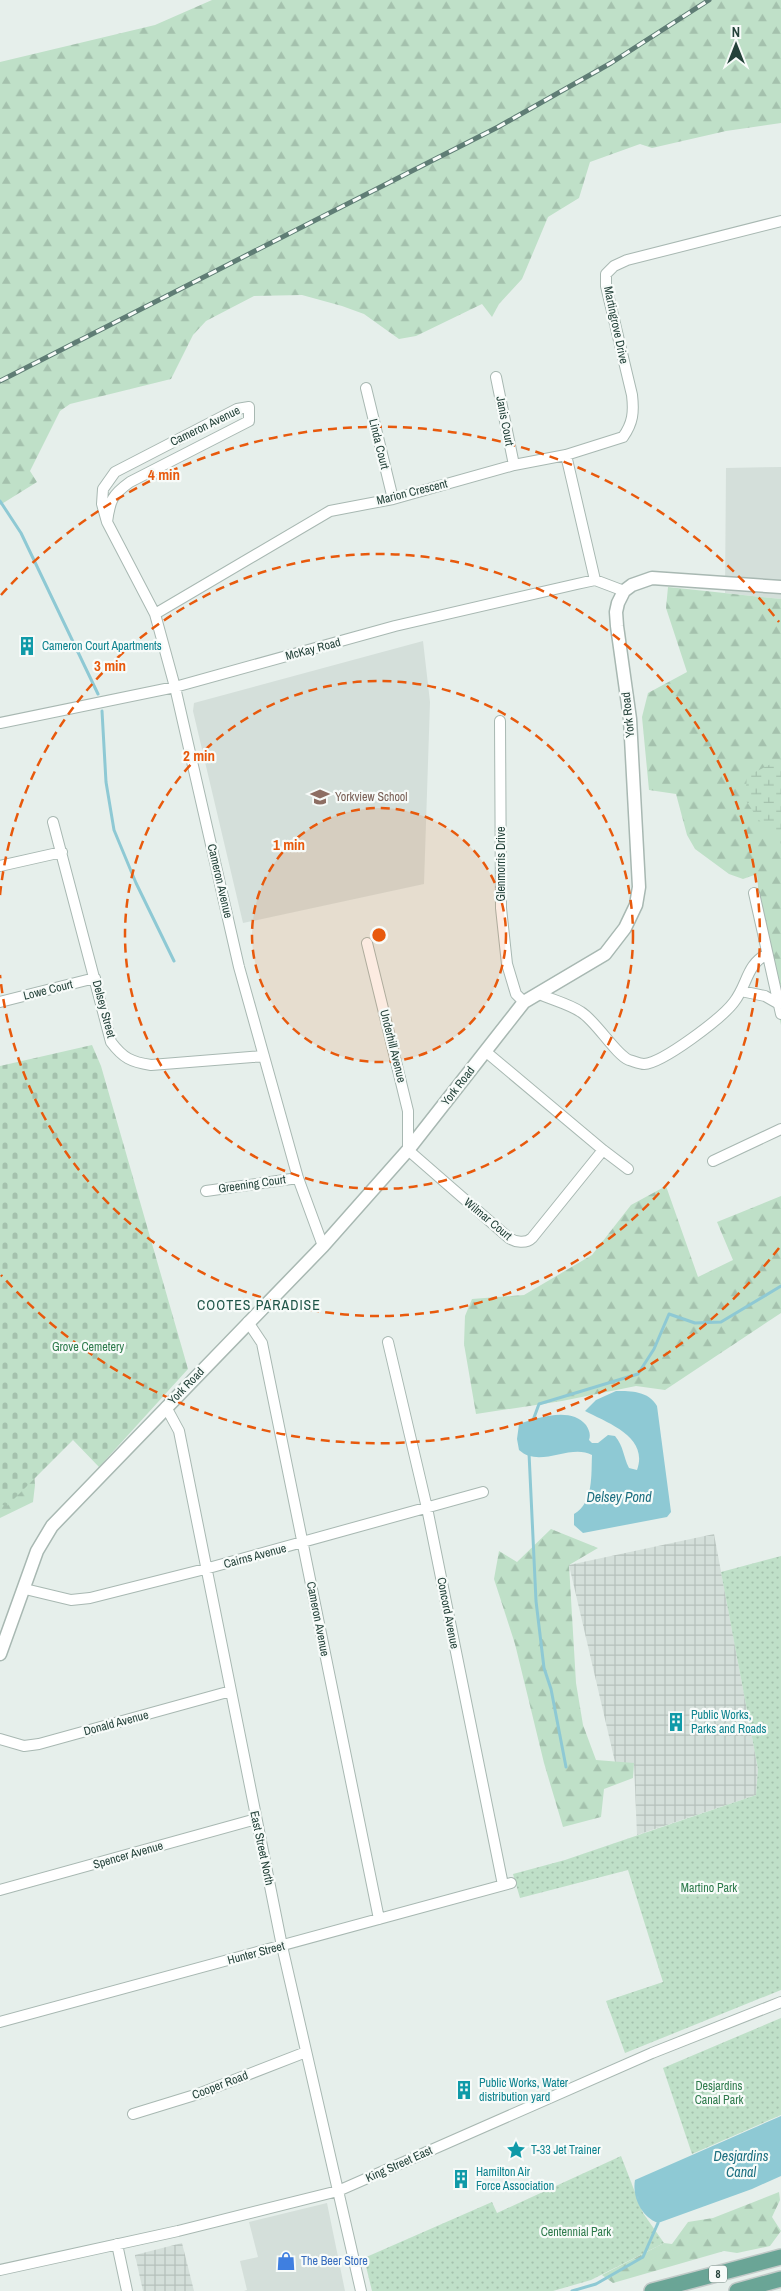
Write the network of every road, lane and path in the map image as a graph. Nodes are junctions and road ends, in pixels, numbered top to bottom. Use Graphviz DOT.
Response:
graph roads {
  1 [pos="781,221"];
  2 [pos="496,377"];
  3 [pos="366,388"];
  4 [pos="566,455"];
  5 [pos="514,465"];
  6 [pos="393,499"];
  7 [pos="106,522"];
  8 [pos="595,580"];
  9 [pos="781,587"];
  10 [pos="624,591"];
  11 [pos="155,614"];
  12 [pos="175,687"];
  13 [pos="500,721"];
  14 [pos="0,723"];
  15 [pos="53,822"];
  16 [pos="62,852"];
  17 [pos="0,866"];
  18 [pos="754,893"];
  19 [pos="367,942"];
  20 [pos="767,954"];
  21 [pos="95,978"];
  22 [pos="741,991"];
  23 [pos="539,994"];
  24 [pos="0,1002"];
  25 [pos="524,1002"];
  26 [pos="780,1009"];
  27 [pos="485,1051"];
  28 [pos="264,1056"];
  29 [pos="781,1129"];
  30 [pos="408,1150"];
  31 [pos="603,1150"];
  32 [pos="713,1161"];
  33 [pos="628,1169"];
  34 [pos="298,1178"];
  35 [pos="206,1191"];
  36 [pos="323,1246"];
  37 [pos="248,1322"];
  38 [pos="388,1342"];
  39 [pos="166,1407"];
  40 [pos="483,1492"];
  41 [pos="427,1508"];
  42 [pos="303,1542"];
  43 [pos="205,1569"];
  44 [pos="25,1589"];
  45 [pos="0,1654"];
  46 [pos="231,1691"];
  47 [pos="0,1739"];
  48 [pos="256,1819"];
  49 [pos="507,1884"];
  50 [pos="0,1890"];
  51 [pos="379,1919"];
  52 [pos="282,1946"];
  53 [pos="781,2002"];
  54 [pos="0,2022"];
  55 [pos="306,2052"];
  56 [pos="133,2114"];
  57 [pos="338,2191"];
  58 [pos="117,2244"];
  59 [pos="781,2257"];
  60 [pos="0,2270"];
  61 [pos="781,2280"];
  62 [pos="127,2291"];
  63 [pos="361,2291"];
  64 [pos="652,2291"];
  65 [pos="737,2291"];
  1 -- 4 [label="street, Martingrove Drive"];
  2 -- 5 [label="street, Janis Court"];
  3 -- 6 [label="street, Linda Court"];
  4 -- 5 [label="street, Marion Crescent"];
  4 -- 8 [label="street"];
  5 -- 6 [label="street, Marion Crescent"];
  6 -- 11 [label="street, Marion Crescent"];
  7 -- 7 [label="street, Cameron Avenue"];
  7 -- 11 [label="street, Cameron Avenue"];
  8 -- 10 [label="street"];
  8 -- 12 [label="street, McKay Road"];
  9 -- 10 [label="street"];
  10 -- 23 [label="street, York Road"];
  11 -- 12 [label="street, Cameron Avenue"];
  12 -- 14 [label="street, McKay Road"];
  12 -- 28 [label="street, Cameron Avenue"];
  13 -- 25 [label="street, Glenmorris Drive"];
  15 -- 16 [label="street, Delsey Street"];
  16 -- 17 [label="street"];
  16 -- 21 [label="street, Delsey Street"];
  18 -- 20 [label="street"];
  19 -- 30 [label="street, Underhill Avenue"];
  20 -- 22 [label="street"];
  20 -- 26 [label="street"];
  21 -- 24 [label="street, Lowe Court"];
  21 -- 28 [label="street, Delsey Street"];
  22 -- 23 [label="street"];
  22 -- 26 [label="street"];
  23 -- 25 [label="street, York Road"];
  25 -- 27 [label="street, York Road"];
  27 -- 30 [label="street, York Road"];
  27 -- 31 [label="street"];
  28 -- 34 [label="street, Cameron Avenue"];
  29 -- 32 [label="street"];
  30 -- 31 [label="street, Wilmar Court"];
  30 -- 36 [label="street, York Road"];
  31 -- 33 [label="street"];
  34 -- 35 [label="street, Greening Court"];
  34 -- 36 [label="street, Cameron Avenue"];
  36 -- 37 [label="street, York Road"];
  37 -- 39 [label="street, York Road"];
  37 -- 42 [label="street, Cameron Avenue"];
  38 -- 41 [label="street, Concord Avenue"];
  39 -- 43 [label="street, East Street North"];
  39 -- 44 [label="street, York Road"];
  40 -- 41 [label="street, Cairns Avenue"];
  41 -- 42 [label="street, Cairns Avenue"];
  41 -- 49 [label="street, Concord Avenue"];
  42 -- 43 [label="street, Cairns Avenue"];
  42 -- 51 [label="street, Cameron Avenue"];
  43 -- 44 [label="street, Cairns Avenue"];
  43 -- 46 [label="street, East Street North"];
  44 -- 45 [label="street, York Road"];
  46 -- 47 [label="street, Donald Avenue"];
  46 -- 48 [label="street, East Street North"];
  48 -- 50 [label="street, Spencer Avenue"];
  48 -- 52 [label="street, East Street North"];
  49 -- 51 [label="street, Hunter Street"];
  51 -- 52 [label="street, Hunter Street"];
  52 -- 54 [label="street, Hunter Street"];
  52 -- 55 [label="street, East Street North"];
  53 -- 57 [label="street, King Street East"];
  55 -- 56 [label="street, Cooper Road"];
  55 -- 57 [label="street, East Street North"];
  57 -- 58 [label="street, King Street East"];
  57 -- 63 [label="street, East Street North"];
  58 -- 60 [label="street, King Street East"];
  58 -- 62 [label="street"];
  59 -- 64 [label="main road, 8"];
  61 -- 65 [label="main road, 8"];
}
